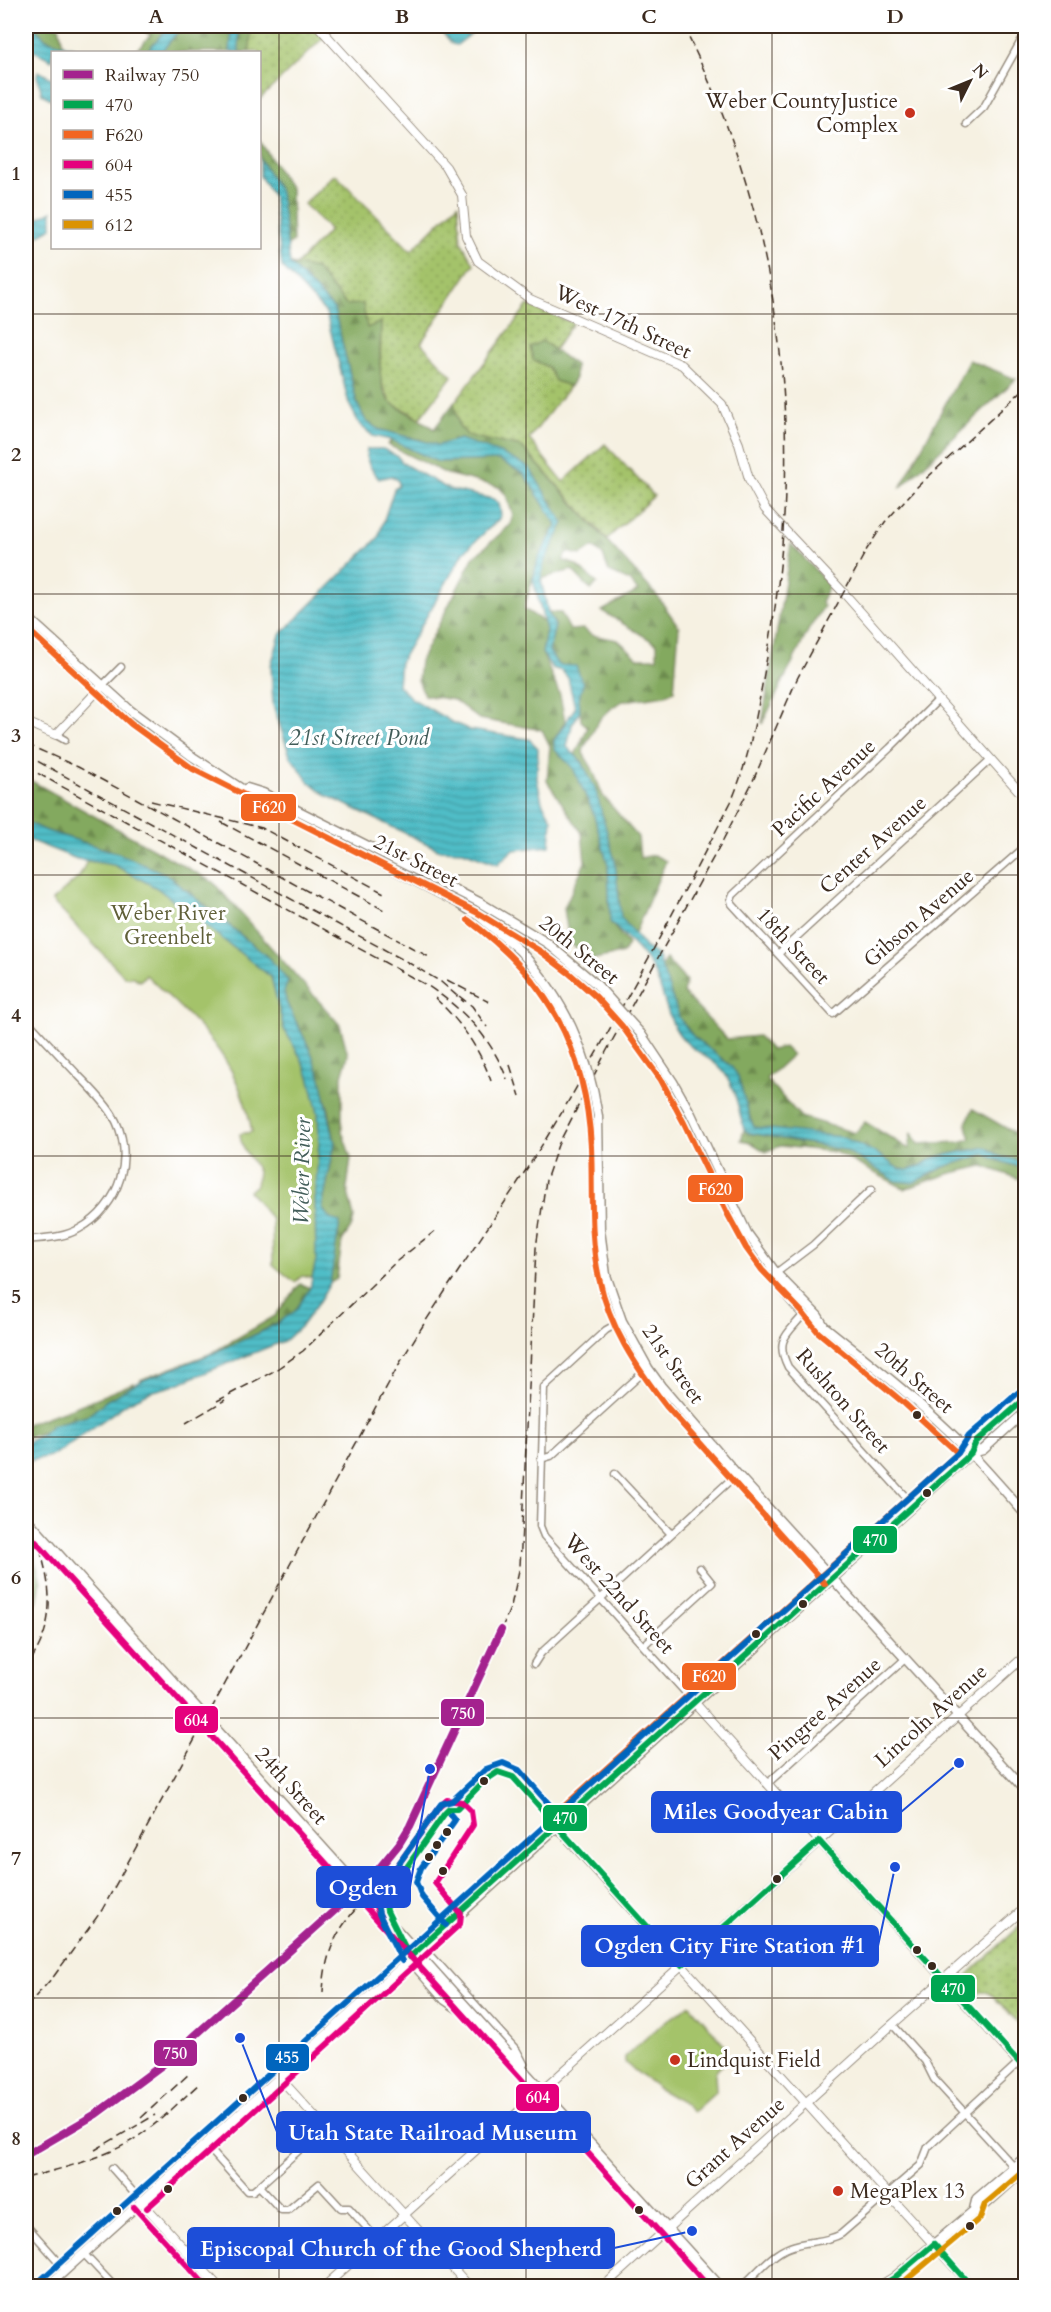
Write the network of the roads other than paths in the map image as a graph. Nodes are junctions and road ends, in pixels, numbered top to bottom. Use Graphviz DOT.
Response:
graph roads {
  1 [pos="318,26"];
  2 [pos="1026,32"];
  3 [pos="966,124"];
  4 [pos="26,616"];
  5 [pos="121,667"];
  6 [pos="102,686"];
  7 [pos="938,700"];
  8 [pos="26,722"];
  9 [pos="56,735"];
  10 [pos="65,740"];
  11 [pos="990,760"];
  12 [pos="238,785"];
  13 [pos="1026,799"];
  14 [pos="1026,846"];
  15 [pos="731,900"];
  16 [pos="778,954"];
  17 [pos="833,1014"];
  18 [pos="26,1019"];
  19 [pos="872,1189"];
  20 [pos="26,1240"];
  21 [pos="776,1274"];
  22 [pos="804,1314"];
  23 [pos="622,1321"];
  24 [pos="824,1326"];
  25 [pos="648,1368"];
  26 [pos="1026,1398"];
  27 [pos="1026,1411"];
  28 [pos="971,1453"];
  29 [pos="542,1459"];
  30 [pos="615,1474"];
  31 [pos="737,1474"];
  32 [pos="913,1505"];
  33 [pos="1026,1515"];
  34 [pos="26,1518"];
  35 [pos="671,1534"];
  36 [pos="700,1568"];
  37 [pos="832,1578"];
  38 [pos="600,1598"];
  39 [pos="644,1645"];
  40 [pos="1026,1655"];
  41 [pos="905,1659"];
  42 [pos="534,1664"];
  43 [pos="694,1702"];
  44 [pos="958,1716"];
  45 [pos="767,1784"];
  46 [pos="1026,1791"];
  47 [pos="556,1826"];
  48 [pos="819,1841"];
  49 [pos="1026,1907"];
  50 [pos="422,1947"];
  51 [pos="411,1957"];
  52 [pos="682,1965"];
  53 [pos="943,1980"];
  54 [pos="892,2024"];
  55 [pos="1018,2063"];
  56 [pos="1026,2071"];
  57 [pos="279,2077"];
  58 [pos="530,2078"];
  59 [pos="542,2091"];
  60 [pos="806,2103"];
  61 [pos="963,2112"];
  62 [pos="205,2144"];
  63 [pos="306,2144"];
  64 [pos="1026,2157"];
  65 [pos="1014,2167"];
  66 [pos="1026,2168"];
  67 [pos="112,2169"];
  68 [pos="259,2186"];
  69 [pos="888,2194"];
  70 [pos="141,2201"];
  71 [pos="974,2211"];
  72 [pos="404,2214"];
  73 [pos="26,2225"];
  74 [pos="668,2229"];
  75 [pos="377,2239"];
  76 [pos="934,2244"];
  77 [pos="84,2254"];
  78 [pos="66,2270"];
  79 [pos="892,2282"];
  80 [pos="48,2286"];
  81 [pos="114,2286"];
  82 [pos="218,2286"];
  83 [pos="325,2286"];
  84 [pos="469,2286"];
  85 [pos="604,2286"];
  86 [pos="720,2286"];
  87 [pos="742,2286"];
  88 [pos="881,2286"];
  89 [pos="971,2286"];
  1 -- 7 [label="street, West 17th Street"];
  2 -- 3 [label="street"];
  4 -- 6 [label="main road, 21st Street"];
  5 -- 6 [label="street"];
  6 -- 9 [label="street"];
  6 -- 12 [label="main road, 21st Street"];
  7 -- 11 [label="street, West 17th Street"];
  7 -- 15 [label="street, Pacific Avenue"];
  8 -- 9 [label="street"];
  9 -- 10 [label="street"];
  11 -- 13 [label="street, West 17th Street"];
  11 -- 16 [label="street, Center Avenue"];
  12 -- 21 [label="main road, 20th Street, bridge"];
  12 -- 23 [label="main road, 21st Street, bridge"];
  14 -- 17 [label="street, Gibson Avenue"];
  15 -- 16 [label="street, 18th Street"];
  16 -- 17 [label="street, 18th Street"];
  18 -- 20 [label="street"];
  19 -- 21 [label="street"];
  21 -- 22 [label="main road, 20th Street"];
  21 -- 24 [label="main road, 20th Street"];
  22 -- 24 [label="main road, 20th Street"];
  22 -- 32 [label="street, Rushton Street"];
  23 -- 25 [label="main road, 21st Street"];
  23 -- 29 [label="street"];
  24 -- 28 [label="main road, 20th Street"];
  25 -- 29 [label="street"];
  25 -- 31 [label="main road, 21st Street"];
  26 -- 28 [label="main road"];
  27 -- 28 [label="main road"];
  28 -- 32 [label="main road"];
  28 -- 33 [label="main road, 20th Street"];
  29 -- 38 [label="street, West 22nd Street"];
  30 -- 35 [label="street"];
  31 -- 35 [label="street"];
  31 -- 37 [label="main road, 21st Street"];
  32 -- 37 [label="main road"];
  34 -- 58 [label="main road, 24th Street, bridge"];
  35 -- 38 [label="street"];
  36 -- 39 [label="street"];
  37 -- 41 [label="main road, 21st Street"];
  37 -- 43 [label="main road"];
  38 -- 39 [label="street, West 22nd Street"];
  38 -- 42 [label="street"];
  39 -- 43 [label="street, West 22nd Street"];
  40 -- 44 [label="street, Lincoln Avenue"];
  41 -- 44 [label="main road, 21st Street"];
  41 -- 45 [label="street, Pingree Avenue"];
  43 -- 45 [label="street"];
  43 -- 47 [label="main road"];
  44 -- 46 [label="main road, 21st Street"];
  44 -- 48 [label="street, Lincoln Avenue"];
  45 -- 48 [label="street"];
  47 -- 50 [label="main road"];
  47 -- 52 [label="street"];
  48 -- 52 [label="street, Lincoln Avenue"];
  48 -- 53 [label="street"];
  49 -- 53 [label="street, Grant Avenue"];
  50 -- 51 [label="main road"];
  50 -- 58 [label="main road, 24th Street"];
  51 -- 57 [label="main road"];
  51 -- 58 [label="main road, 24th Street"];
  52 -- 59 [label="street, Lincoln Avenue"];
  52 -- 60 [label="street"];
  53 -- 54 [label="street, Grant Avenue"];
  53 -- 55 [label="street"];
  54 -- 60 [label="street, Grant Avenue"];
  54 -- 61 [label="street"];
  55 -- 56 [label="street"];
  55 -- 61 [label="street"];
  57 -- 62 [label="main road"];
  57 -- 72 [label="street"];
  58 -- 59 [label="main road, 24th Street"];
  59 -- 72 [label="street, Lincoln Avenue"];
  59 -- 74 [label="main road, 24th Street"];
  60 -- 69 [label="street"];
  60 -- 74 [label="street, Grant Avenue"];
  61 -- 65 [label="street"];
  61 -- 69 [label="street"];
  62 -- 68 [label="street"];
  62 -- 70 [label="main road"];
  63 -- 68 [label="street"];
  64 -- 65 [label="main road"];
  65 -- 71 [label="main road"];
  66 -- 71 [label="main road"];
  67 -- 70 [label="street"];
  68 -- 75 [label="street"];
  69 -- 76 [label="street"];
  69 -- 87 [label="street"];
  70 -- 77 [label="main road"];
  70 -- 82 [label="street"];
  71 -- 76 [label="main road"];
  72 -- 75 [label="street, Lincoln Avenue"];
  72 -- 84 [label="street"];
  73 -- 78 [label="street"];
  74 -- 85 [label="street, Grant Avenue"];
  74 -- 86 [label="main road, 24th Street"];
  75 -- 83 [label="street, Lincoln Avenue"];
  76 -- 79 [label="main road"];
  76 -- 89 [label="street"];
  77 -- 78 [label="main road"];
  77 -- 81 [label="street"];
  78 -- 80 [label="main road"];
  79 -- 88 [label="main road"];
}
